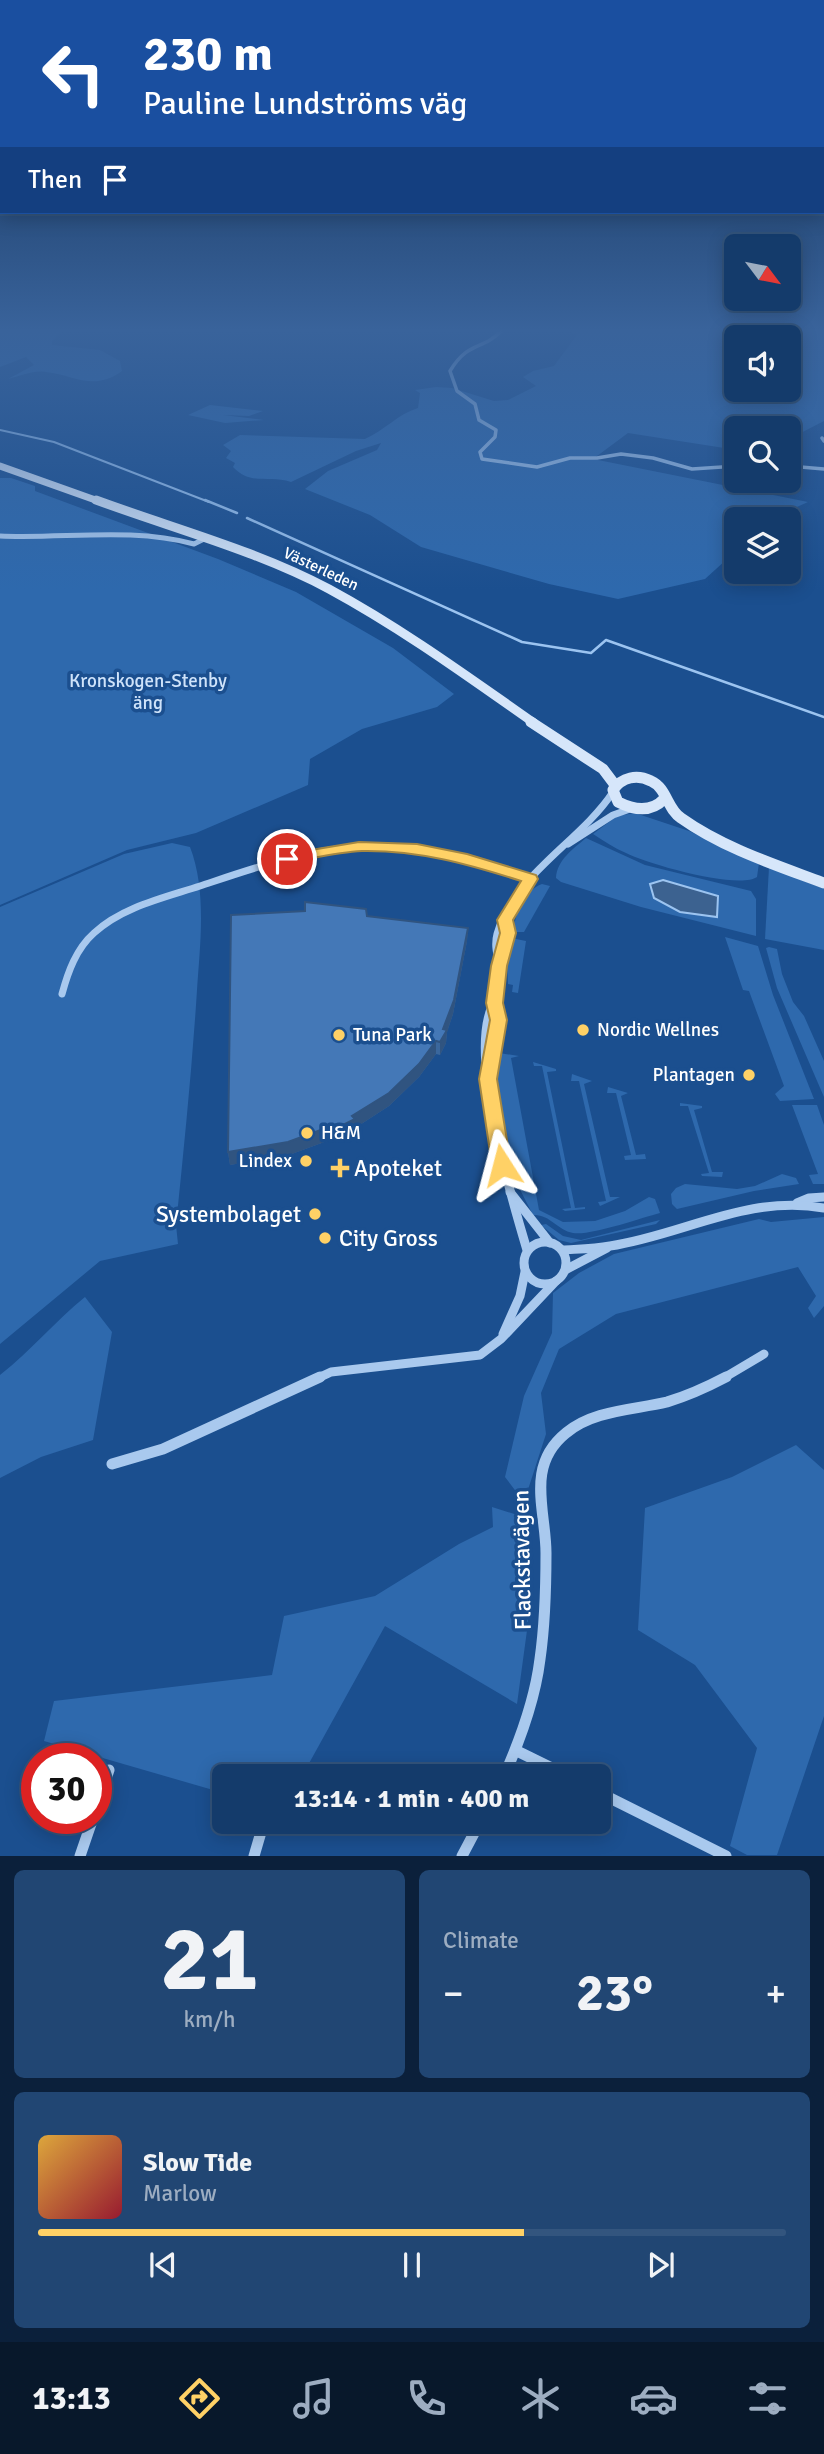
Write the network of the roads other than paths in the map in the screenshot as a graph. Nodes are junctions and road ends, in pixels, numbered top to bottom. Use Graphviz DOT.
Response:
graph roads {
  1 [pos="478,417"];
  2 [pos="0,466"];
  3 [pos="724,467"];
  4 [pos="801,468"];
  5 [pos="824,470"];
  6 [pos="0,536"];
  7 [pos="205,539"];
  8 [pos="596,764"];
  9 [pos="636,778"];
  10 [pos="614,789"];
  11 [pos="664,799"];
  12 [pos="637,809"];
  13 [pos="696,827"];
  14 [pos="568,844"];
  15 [pos="531,879"];
  16 [pos="824,883"];
  17 [pos="62,993"];
  18 [pos="507,1189"];
  19 [pos="824,1197"];
  20 [pos="796,1203"];
  21 [pos="824,1208"];
  22 [pos="550,1243"];
  23 [pos="611,1246"];
  24 [pos="527,1250"];
  25 [pos="562,1250"];
  26 [pos="567,1269"];
  27 [pos="525,1272"];
  28 [pos="556,1281"];
  29 [pos="501,1339"];
  30 [pos="764,1354"];
  31 [pos="112,1464"];
  32 [pos="517,1751"];
  33 [pos="510,1764"];
  34 [pos="544,1764"];
  35 [pos="611,1798"];
  36 [pos="88,1834"];
  37 [pos="260,1834"];
  38 [pos="474,1834"];
  39 [pos="80,1856"];
  40 [pos="254,1856"];
  41 [pos="462,1856"];
  42 [pos="726,1856"];
  1 -- 3 [label="street"];
  2 -- 7 [label="main road, Västerleden"];
  4 -- 5 [label="street"];
  6 -- 7 [label="street"];
  7 -- 8 [label="main road, Västerleden"];
  8 -- 9 [label="main road, Västerleden"];
  8 -- 10 [label="main road, Västerleden"];
  9 -- 10 [label="main road"];
  9 -- 11 [label="main road, Västerleden"];
  10 -- 12 [label="main road, Västerleden"];
  10 -- 14 [label="street"];
  11 -- 12 [label="main road"];
  11 -- 13 [label="main road"];
  12 -- 13 [label="main road"];
  12 -- 14 [label="street"];
  13 -- 16 [label="main road"];
  14 -- 15 [label="street"];
  15 -- 17 [label="street"];
  15 -- 18 [label="street"];
  18 -- 22 [label="street"];
  18 -- 24 [label="street"];
  19 -- 20 [label="street"];
  20 -- 21 [label="street"];
  20 -- 23 [label="street"];
  22 -- 24 [label="street"];
  22 -- 25 [label="street"];
  23 -- 25 [label="street"];
  23 -- 26 [label="street"];
  24 -- 27 [label="street"];
  25 -- 26 [label="street"];
  26 -- 28 [label="street"];
  27 -- 28 [label="street"];
  27 -- 29 [label="street"];
  28 -- 29 [label="street"];
  29 -- 31 [label="street"];
  30 -- 32 [label="street, Flackstavägen"];
  32 -- 33 [label="street, Flackstavägen"];
  32 -- 34 [label="street"];
  35 -- 42 [label="street"];
  36 -- 39 [label="street"];
  37 -- 40 [label="street"];
  38 -- 41 [label="street"];
}
